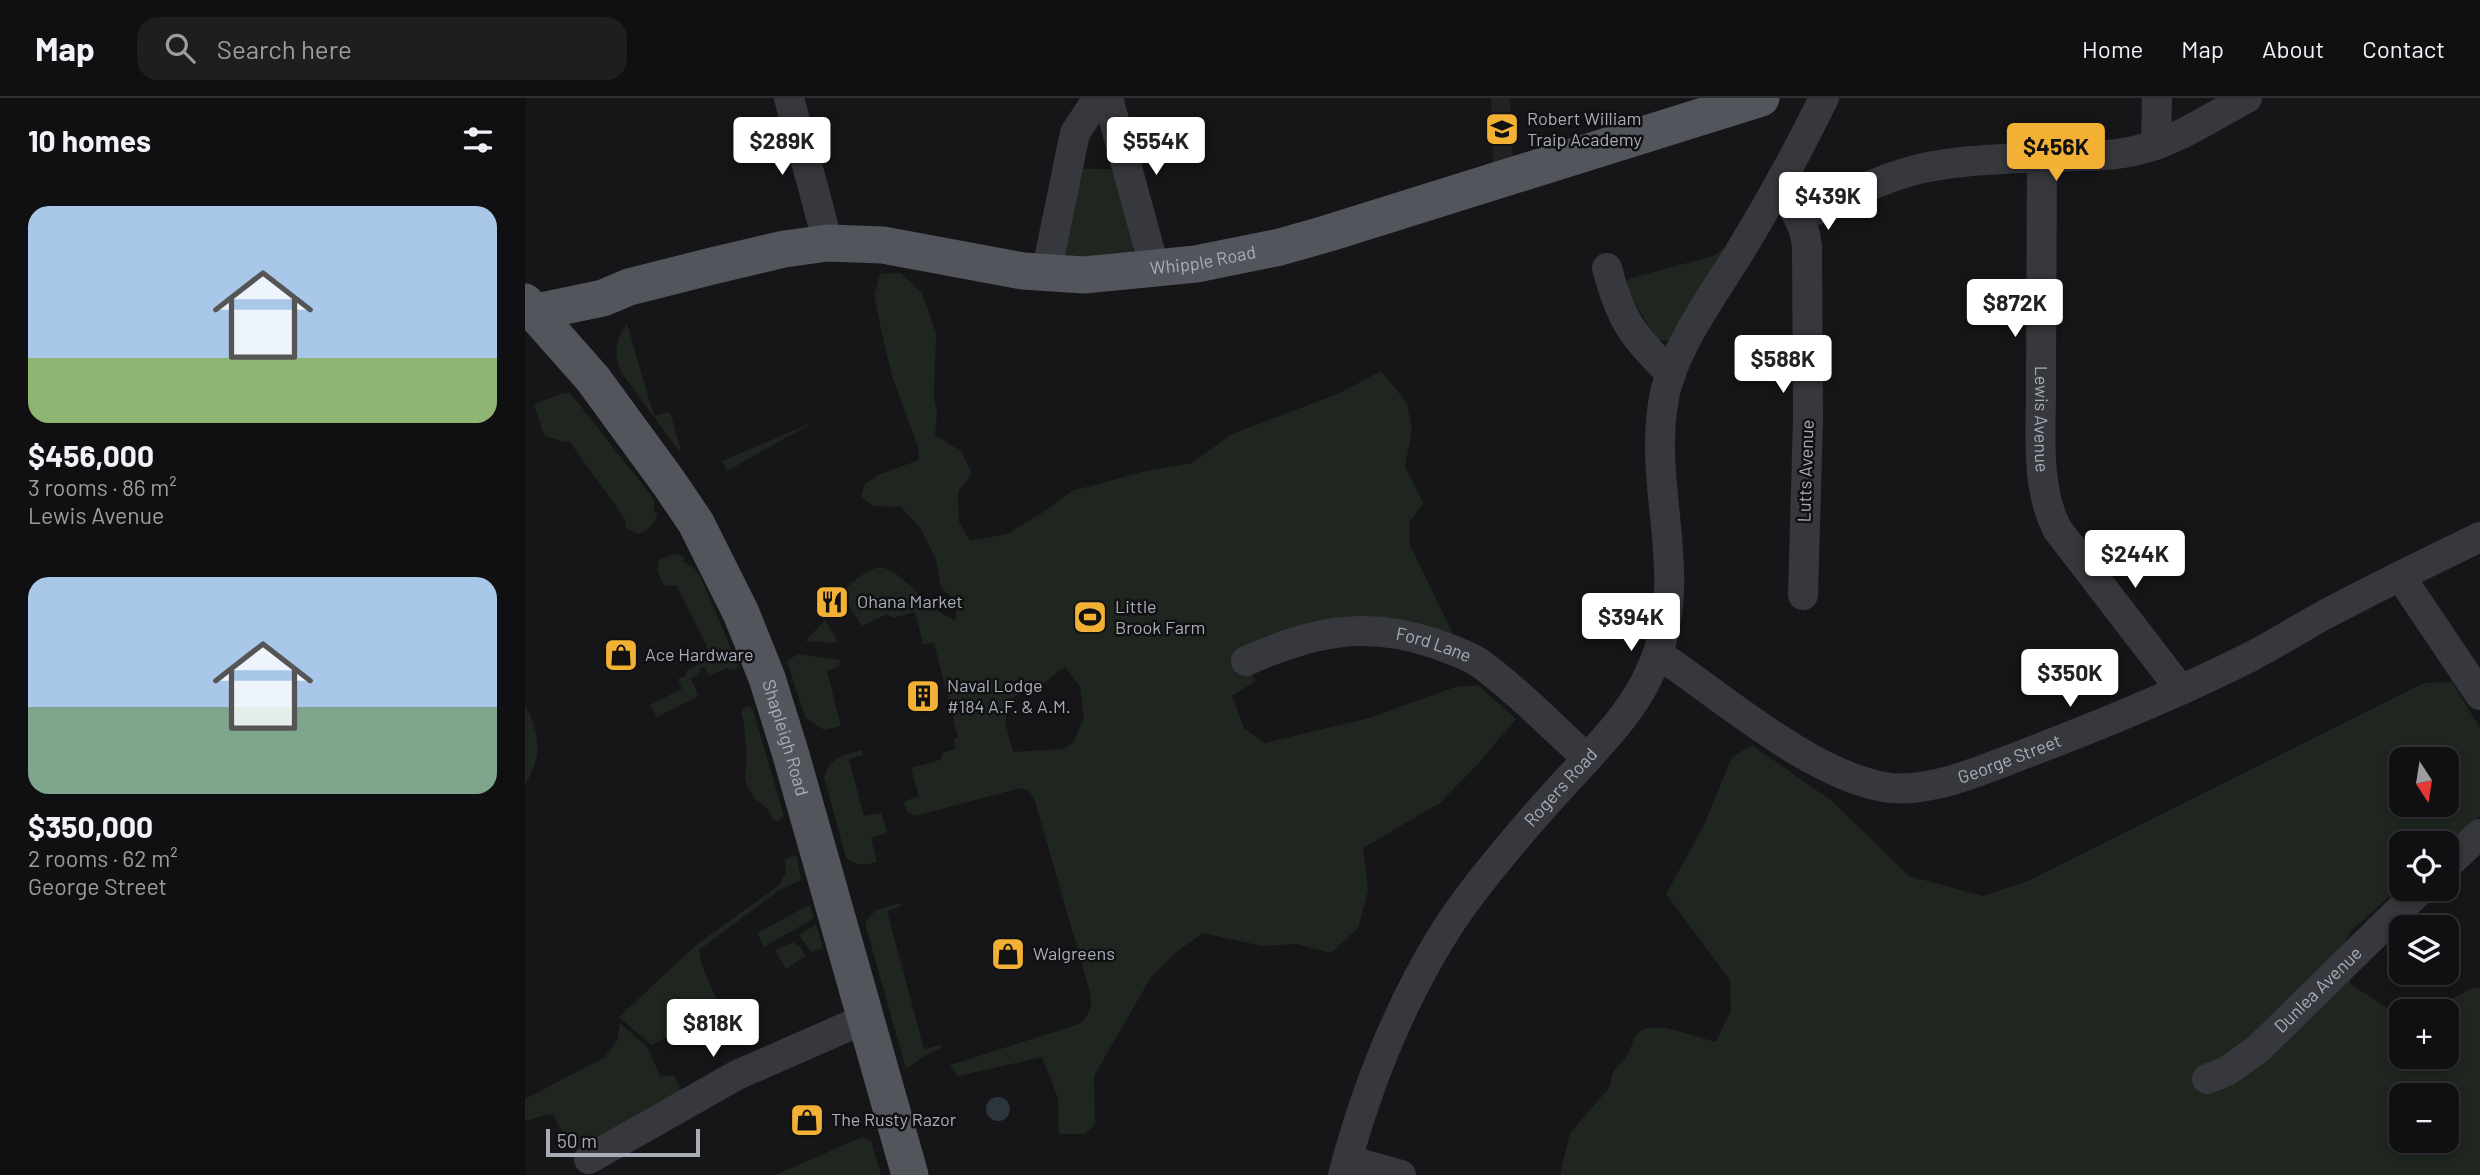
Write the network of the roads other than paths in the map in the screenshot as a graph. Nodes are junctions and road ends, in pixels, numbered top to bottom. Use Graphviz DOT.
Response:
graph roads {
  1 [pos="789,98"];
  2 [pos="1098,98"];
  3 [pos="1108,98"];
  4 [pos="1761,98"];
  5 [pos="1824,98"];
  6 [pos="2157,98"];
  7 [pos="2247,98"];
  8 [pos="2156,145"];
  9 [pos="2042,157"];
  10 [pos="1779,187"];
  11 [pos="1800,217"];
  12 [pos="828,243"];
  13 [pos="1607,268"];
  14 [pos="1155,270"];
  15 [pos="1046,274"];
  16 [pos="528,305"];
  17 [pos="1671,373"];
  18 [pos="2480,537"];
  19 [pos="2400,576"];
  20 [pos="1803,596"];
  21 [pos="1658,654"];
  22 [pos="1247,661"];
  23 [pos="2181,690"];
  24 [pos="2480,695"];
  25 [pos="1587,758"];
  26 [pos="2480,834"];
  27 [pos="2459,854"];
  28 [pos="2408,901"];
  29 [pos="867,1018"];
  30 [pos="2207,1079"];
  31 [pos="589,1159"];
  32 [pos="1345,1168"];
  33 [pos="910,1175"];
  34 [pos="1401,1175"];
  1 -- 12 [label="street"];
  2 -- 15 [label="street"];
  3 -- 14 [label="street"];
  4 -- 14 [label="main road, Whipple Road"];
  5 -- 10 [label="street, Rogers Road"];
  6 -- 8 [label="street"];
  7 -- 8 [label="street"];
  8 -- 9 [label="street"];
  9 -- 11 [label="street"];
  9 -- 23 [label="street, Lewis Avenue"];
  10 -- 11 [label="street, Lutts Avenue"];
  10 -- 17 [label="street, Rogers Road"];
  11 -- 20 [label="street, Lutts Avenue"];
  12 -- 15 [label="main road, Whipple Road"];
  12 -- 16 [label="main road, Whipple Road"];
  13 -- 17 [label="street"];
  14 -- 15 [label="main road, Whipple Road"];
  16 -- 29 [label="main road, Shapleigh Road"];
  17 -- 21 [label="street, Rogers Road"];
  18 -- 19 [label="street, George Street"];
  19 -- 23 [label="street, George Street"];
  19 -- 24 [label="street"];
  21 -- 23 [label="street, George Street"];
  21 -- 25 [label="street, Rogers Road"];
  22 -- 25 [label="street, Ford Lane"];
  25 -- 32 [label="street, Rogers Road"];
  26 -- 27 [label="street"];
  28 -- 30 [label="street, Dunlea Avenue"];
  29 -- 31 [label="street"];
  29 -- 33 [label="main road, Shapleigh Road"];
  32 -- 34 [label="street"];
}
